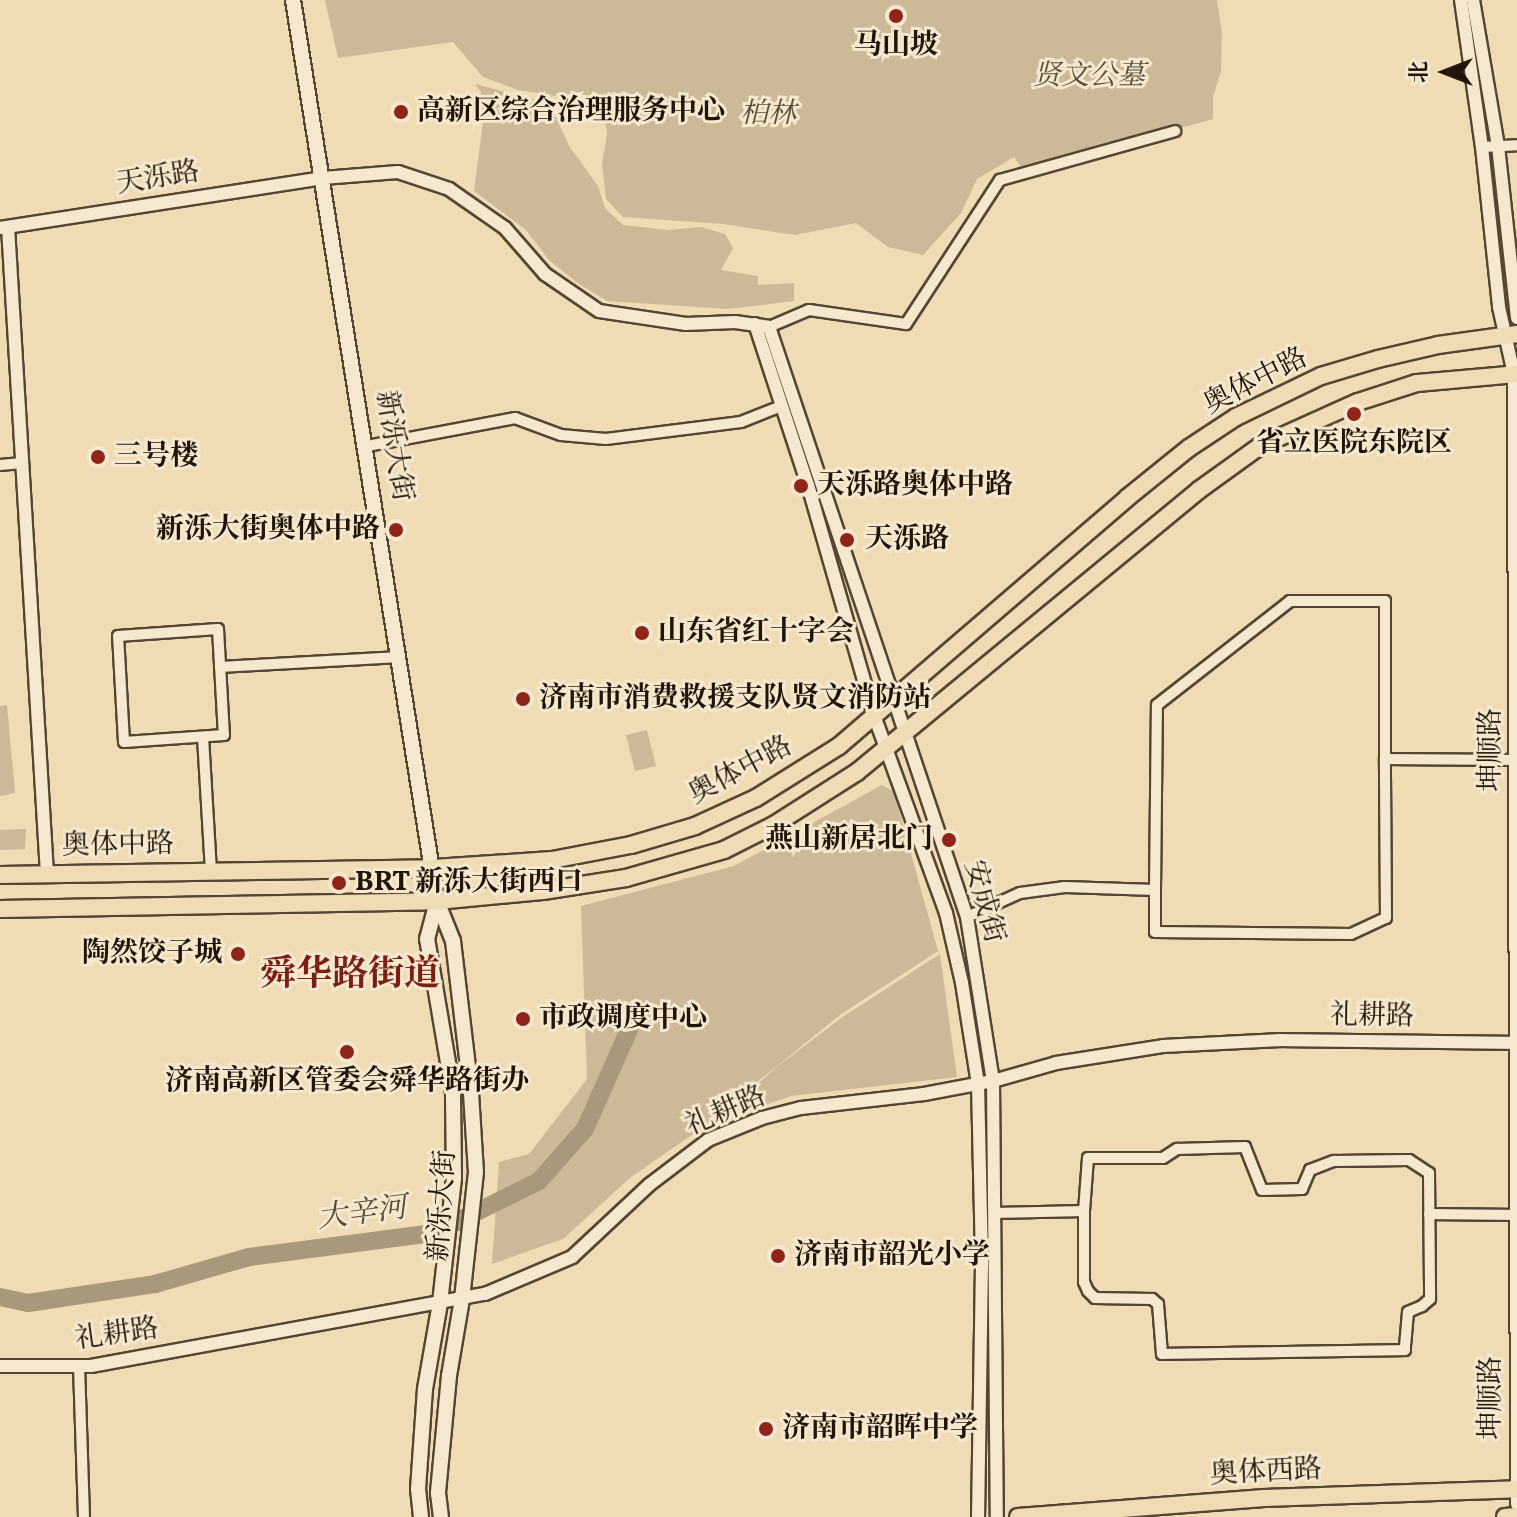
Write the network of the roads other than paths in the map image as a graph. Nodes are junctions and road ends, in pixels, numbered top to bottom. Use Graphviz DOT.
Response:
graph roads {
  1 [pos="293,0"];
  2 [pos="1461,0"];
  3 [pos="1473,0"];
  4 [pos="1175,131"];
  5 [pos="1517,145"];
  6 [pos="1498,146"];
  7 [pos="1482,147"];
  8 [pos="323,178"];
  9 [pos="4,227"];
  10 [pos="1517,318"];
  11 [pos="755,324"];
  12 [pos="769,327"];
  13 [pos="1510,335"];
  14 [pos="1515,374"];
  15 [pos="781,406"];
  16 [pos="367,446"];
  17 [pos="22,463"];
  18 [pos="0,465"];
  19 [pos="400,657"];
  20 [pos="220,667"];
  21 [pos="893,701"];
  22 [pos="875,718"];
  23 [pos="906,735"];
  24 [pos="203,737"];
  25 [pos="887,746"];
  26 [pos="1385,759"];
  27 [pos="1516,760"];
  28 [pos="434,868"];
  29 [pos="211,871"];
  30 [pos="47,873"];
  31 [pos="0,875"];
  32 [pos="1155,890"];
  33 [pos="437,901"];
  34 [pos="0,909"];
  35 [pos="967,917"];
  36 [pos="1517,1043"];
  37 [pos="993,1081"];
  38 [pos="978,1084"];
  39 [pos="1084,1211"];
  40 [pos="995,1213"];
  41 [pos="1429,1214"];
  42 [pos="1516,1215"];
  43 [pos="462,1299"];
  44 [pos="440,1303"];
  45 [pos="0,1366"];
  46 [pos="79,1366"];
  47 [pos="1517,1494"];
  48 [pos="1517,1516"];
  49 [pos="84,1517"];
  50 [pos="421,1517"];
  51 [pos="441,1517"];
  52 [pos="978,1517"];
  53 [pos="997,1517"];
  54 [pos="1018,1517"];
  55 [pos="1505,1517"];
  1 -- 8 [label="main road, 新泺大街"];
  2 -- 7 [label="street, 坤顺路"];
  3 -- 6 [label="street"];
  4 -- 12 [label="street"];
  5 -- 6 [label="street"];
  6 -- 7 [label="street"];
  6 -- 10 [label="street"];
  7 -- 13 [label="street, 坤顺路"];
  8 -- 9 [label="street, 天泺路"];
  8 -- 11 [label="street, 天泺路"];
  8 -- 16 [label="main road, 新泺大街"];
  9 -- 17 [label="street"];
  11 -- 12 [label="street, 天泺路"];
  11 -- 15 [label="street"];
  12 -- 21 [label="street, 安成街"];
  13 -- 14 [label="street, 坤顺路"];
  13 -- 21 [label="main road, 奥体中路"];
  14 -- 23 [label="main road"];
  14 -- 27 [label="street, 坤顺路"];
  15 -- 16 [label="street"];
  15 -- 22 [label="street"];
  16 -- 19 [label="main road, 新泺大街"];
  17 -- 18 [label="street"];
  17 -- 30 [label="street"];
  19 -- 20 [label="street"];
  19 -- 28 [label="main road, 新泺大街"];
  20 -- 24 [label="street"];
  20 -- 24 [label="street"];
  21 -- 22 [label="main road, 奥体中路"];
  21 -- 23 [label="street, 安成街"];
  22 -- 25 [label="street"];
  22 -- 28 [label="main road, 奥体中路"];
  23 -- 25 [label="main road"];
  23 -- 35 [label="street, 安成街"];
  24 -- 29 [label="street"];
  25 -- 33 [label="main road"];
  25 -- 38 [label="street, 安成街"];
  26 -- 27 [label="street"];
  26 -- 32 [label="street"];
  26 -- 32 [label="street"];
  27 -- 36 [label="street, 坤顺路"];
  28 -- 29 [label="main road, 奥体中路"];
  28 -- 33 [label="main road, 新泺大街"];
  29 -- 30 [label="main road, 奥体中路"];
  30 -- 31 [label="main road, 奥体中路"];
  32 -- 35 [label="street"];
  33 -- 34 [label="main road"];
  33 -- 43 [label="main road, 新泺大街"];
  33 -- 44 [label="main road, 新泺大街"];
  35 -- 37 [label="street, 安成街"];
  36 -- 37 [label="street, 礼耕路"];
  36 -- 42 [label="street, 坤顺路"];
  37 -- 38 [label="street, 礼耕路"];
  37 -- 40 [label="street, 安成街"];
  38 -- 43 [label="street, 礼耕路"];
  38 -- 52 [label="street, 安成街"];
  39 -- 40 [label="street"];
  39 -- 41 [label="street"];
  39 -- 41 [label="street"];
  40 -- 53 [label="street, 安成街"];
  41 -- 42 [label="street"];
  42 -- 47 [label="street, 坤顺路"];
  43 -- 44 [label="street, 礼耕路"];
  43 -- 51 [label="main road, 新泺大街"];
  44 -- 46 [label="street, 礼耕路"];
  44 -- 50 [label="main road, 新泺大街"];
  45 -- 46 [label="street, 礼耕路"];
  46 -- 49 [label="street"];
  47 -- 54 [label="main road, 奥体西路"];
  48 -- 55 [label="main road"];
}
